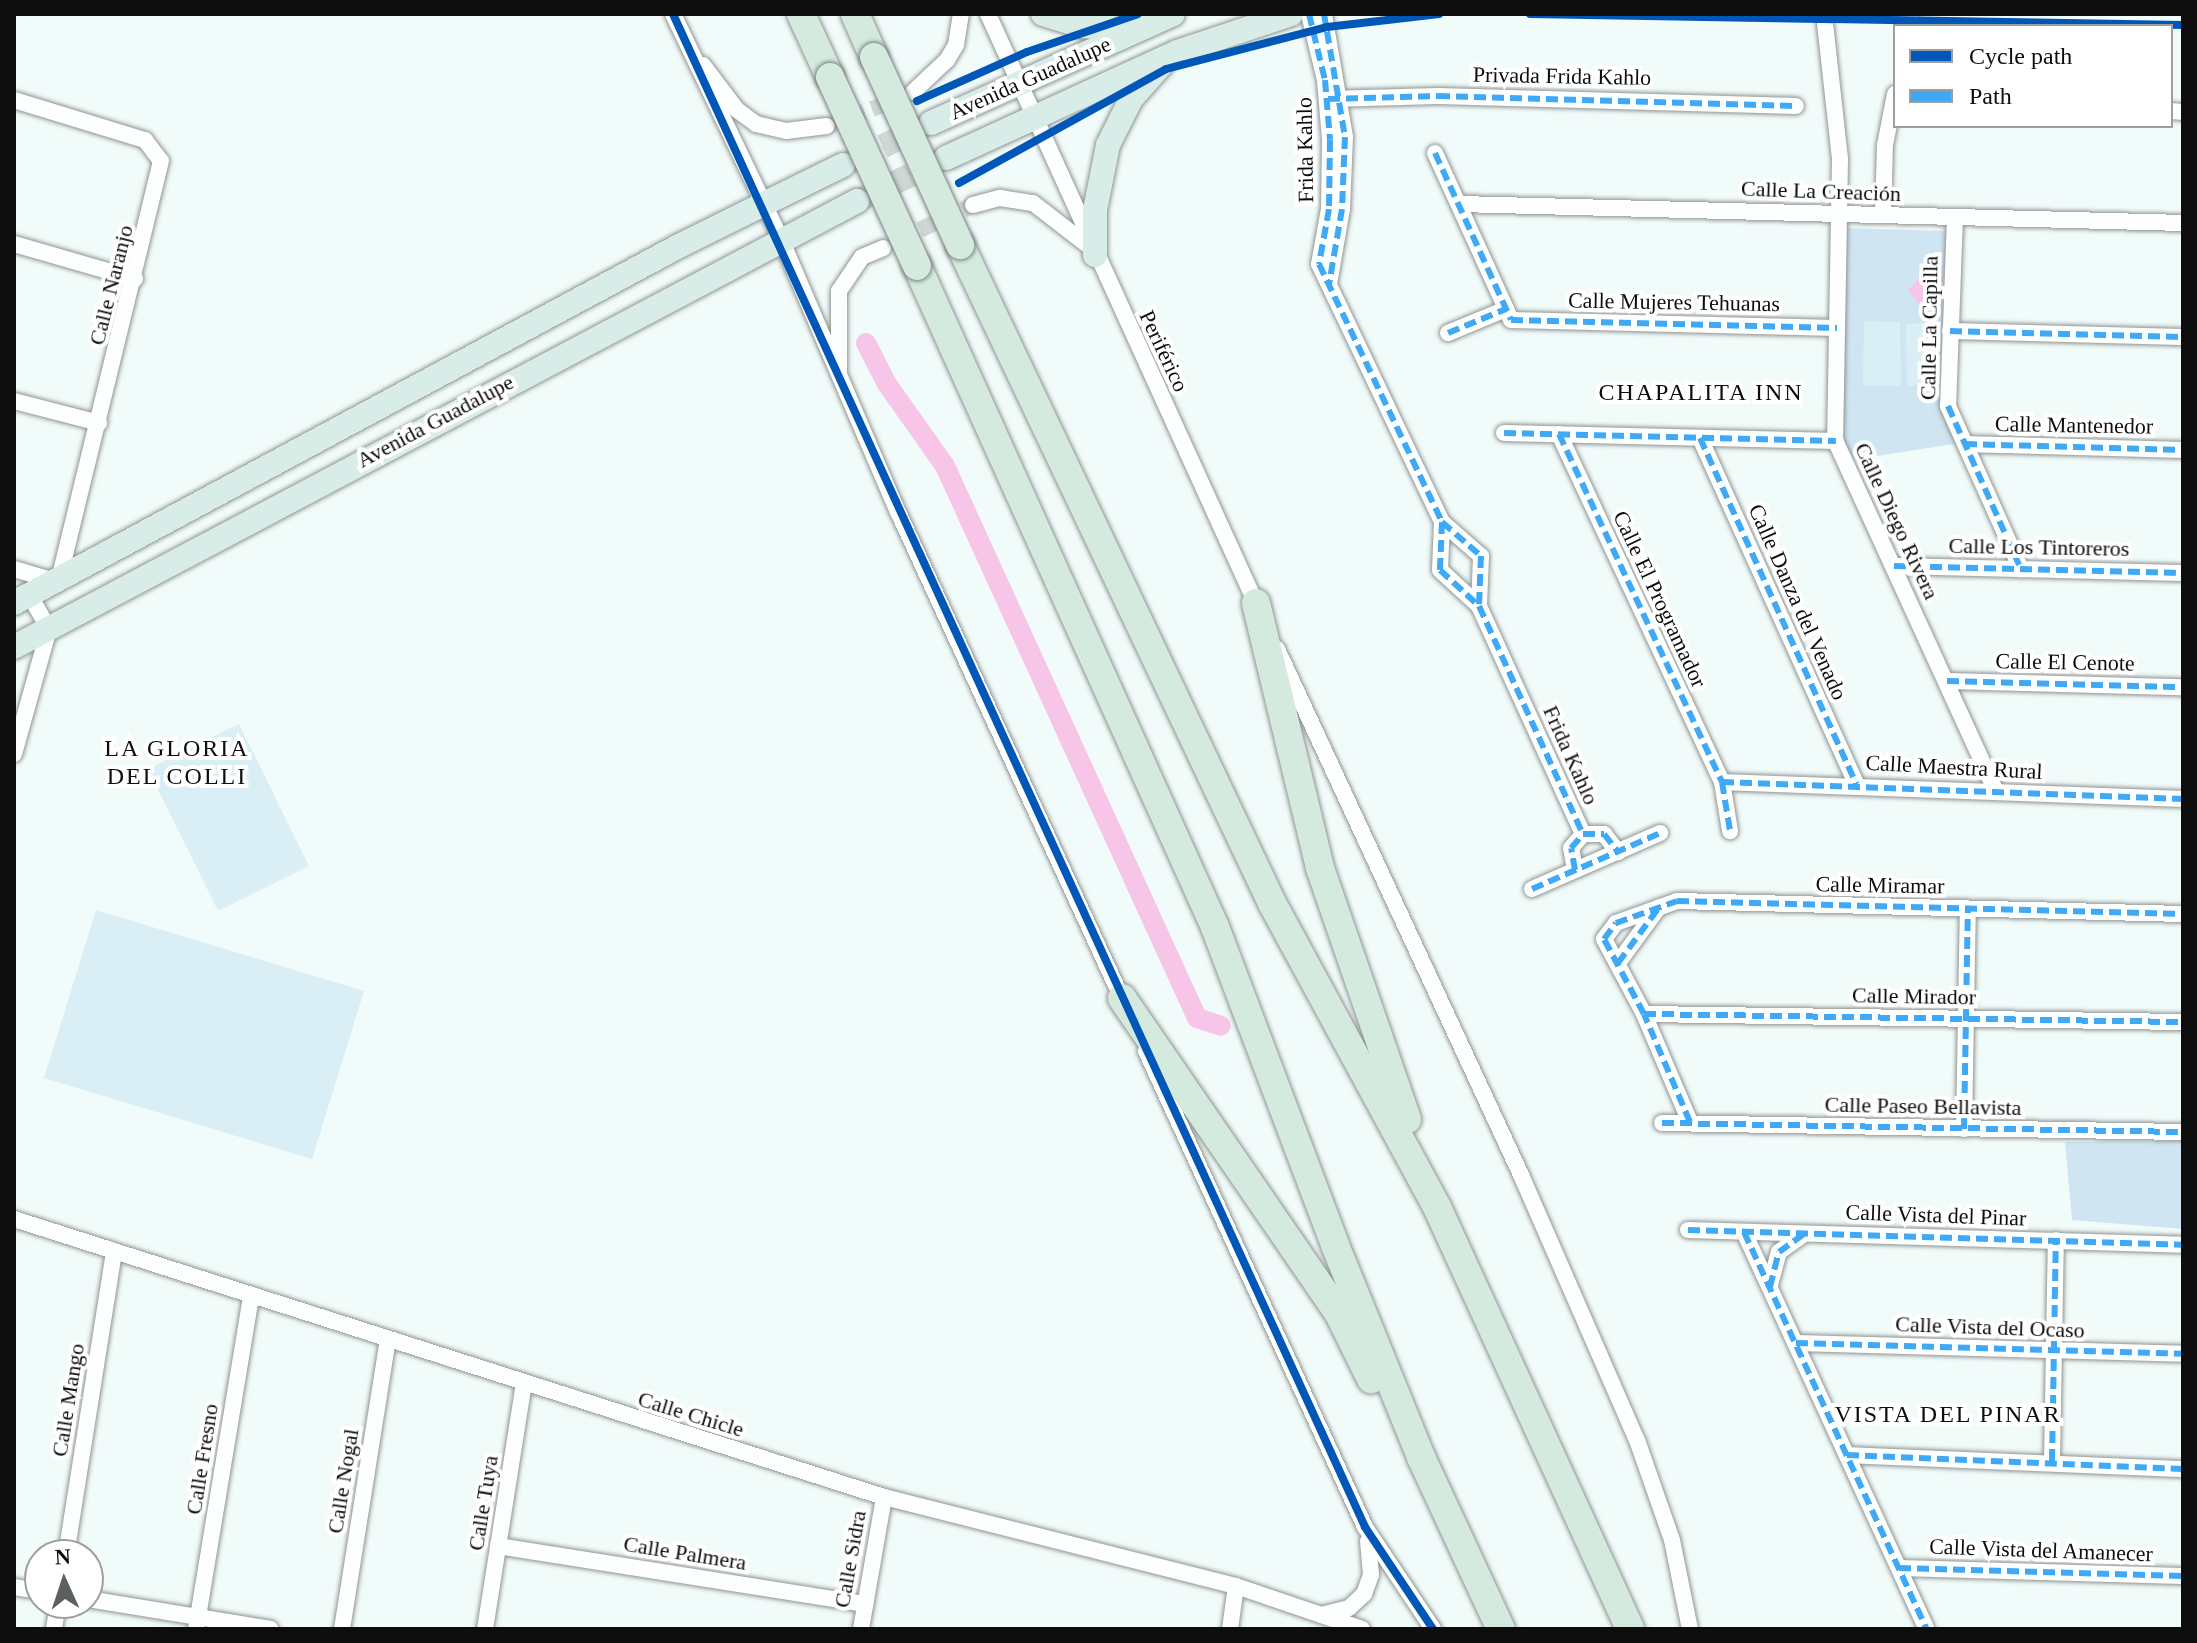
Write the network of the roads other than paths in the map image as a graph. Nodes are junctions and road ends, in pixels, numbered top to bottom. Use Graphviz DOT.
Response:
graph roads {
  1 [pos="673,14"];
  2 [pos="801,14"];
  3 [pos="855,14"];
  4 [pos="961,14"];
  5 [pos="988,14"];
  6 [pos="1043,14"];
  7 [pos="1173,14"];
  8 [pos="1291,14"];
  9 [pos="1309,14"];
  10 [pos="1324,14"];
  11 [pos="1824,14"];
  12 [pos="1143,27"];
  13 [pos="688,45"];
  14 [pos="1169,55"];
  15 [pos="1018,81"];
  16 [pos="913,92"];
  17 [pos="1335,99"];
  18 [pos="14,100"];
  19 [pos="1893,104"];
  20 [pos="1796,106"];
  21 [pos="1035,116"];
  22 [pos="931,123"];
  23 [pos="827,126"];
  24 [pos="1435,153"];
  25 [pos="946,158"];
  26 [pos="843,165"];
  27 [pos="857,201"];
  28 [pos="763,204"];
  29 [pos="1459,204"];
  30 [pos="973,205"];
  31 [pos="1839,214"];
  32 [pos="1883,215"];
  33 [pos="1955,217"];
  34 [pos="2183,223"];
  35 [pos="780,237"];
  36 [pos="14,244"];
  37 [pos="883,248"];
  38 [pos="1095,255"];
  39 [pos="135,279"];
  40 [pos="1509,314"];
  41 [pos="1837,328"];
  42 [pos="1950,331"];
  43 [pos="1448,333"];
  44 [pos="2183,337"];
  45 [pos="839,374"];
  46 [pos="14,401"];
  47 [pos="99,423"];
  48 [pos="1504,433"];
  49 [pos="1559,434"];
  50 [pos="1700,438"];
  51 [pos="1836,441"];
  52 [pos="1965,444"];
  53 [pos="2183,450"];
  54 [pos="1442,522"];
  55 [pos="1894,566"];
  56 [pos="14,569"];
  57 [pos="2021,569"];
  58 [pos="2183,573"];
  59 [pos="57,580"];
  60 [pos="22,599"];
  61 [pos="1256,603"];
  62 [pos="1479,606"];
  63 [pos="49,629"];
  64 [pos="14,647"];
  65 [pos="1947,681"];
  66 [pos="2183,687"];
  67 [pos="14,754"];
  68 [pos="1722,782"];
  69 [pos="1856,784"];
  70 [pos="1996,792"];
  71 [pos="2183,799"];
  72 [pos="1730,831"];
  73 [pos="1660,833"];
  74 [pos="1583,834"];
  75 [pos="1618,852"];
  76 [pos="1575,870"];
  77 [pos="1532,889"];
  78 [pos="1660,906"];
  79 [pos="1968,909"];
  80 [pos="2183,914"];
  81 [pos="1614,958"];
  82 [pos="1122,998"];
  83 [pos="1644,1014"];
  84 [pos="1966,1019"];
  85 [pos="2183,1022"];
  86 [pos="1690,1122"];
  87 [pos="1662,1123"];
  88 [pos="1964,1129"];
  89 [pos="2183,1132"];
  90 [pos="1437,1207"];
  91 [pos="14,1219"];
  92 [pos="1688,1230"];
  93 [pos="1744,1232"];
  94 [pos="1808,1233"];
  95 [pos="2056,1240"];
  96 [pos="2183,1245"];
  97 [pos="114,1252"];
  98 [pos="1770,1287"];
  99 [pos="251,1296"];
  100 [pos="388,1340"];
  101 [pos="1796,1343"];
  102 [pos="2056,1351"];
  103 [pos="2183,1354"];
  104 [pos="524,1384"];
  105 [pos="1847,1455"];
  106 [pos="1421,1457"];
  107 [pos="2052,1461"];
  108 [pos="2183,1469"];
  109 [pos="884,1497"];
  110 [pos="1365,1527"];
  111 [pos="69,1539"];
  112 [pos="498,1546"];
  113 [pos="1899,1568"];
  114 [pos="2183,1576"];
  115 [pos="1236,1586"];
  116 [pos="104,1603"];
  117 [pos="865,1604"];
  118 [pos="1320,1615"];
  119 [pos="197,1623"];
  120 [pos="271,1629"];
  121 [pos="342,1629"];
  122 [pos="485,1629"];
  123 [pos="861,1629"];
  124 [pos="1230,1629"];
  125 [pos="1362,1629"];
  126 [pos="1433,1629"];
  127 [pos="1501,1629"];
  128 [pos="1630,1629"];
  129 [pos="1690,1629"];
  130 [pos="1927,1629"];
  1 -- 13 [label="street"];
  2 -- 106 [label="highway, bridge"];
  3 -- 90 [label="highway, bridge"];
  4 -- 16 [label="street"];
  5 -- 15 [label="street, Periférico"];
  6 -- 12 [label="main road"];
  7 -- 12 [label="main road, Avenida Guadalupe"];
  8 -- 14 [label="main road, Avenida Guadalupe"];
  9 -- 17 [label="street, Frida Kahlo"];
  10 -- 17 [label="street, Frida Kahlo"];
  11 -- 31 [label="street, Calle Diego Rivera"];
  12 -- 15 [label="main road, Avenida Guadalupe"];
  13 -- 23 [label="street"];
  13 -- 28 [label="street"];
  14 -- 21 [label="main road, Avenida Guadalupe"];
  14 -- 38 [label="main road"];
  15 -- 21 [label="street, Periférico"];
  15 -- 22 [label="main road, Avenida Guadalupe"];
  17 -- 20 [label="street, Privada Frida Kahlo"];
  17 -- 54 [label="street, Frida Kahlo"];
  18 -- 39 [label="street, Calle Naranjo"];
  19 -- 32 [label="street"];
  21 -- 25 [label="main road, Avenida Guadalupe"];
  21 -- 38 [label="street, Periférico"];
  24 -- 29 [label="street"];
  26 -- 28 [label="main road, Avenida Guadalupe"];
  27 -- 35 [label="main road, Avenida Guadalupe"];
  28 -- 35 [label="street"];
  28 -- 59 [label="main road, Avenida Guadalupe"];
  29 -- 31 [label="street, Calle La Creación"];
  29 -- 40 [label="street"];
  30 -- 38 [label="street"];
  31 -- 32 [label="street, Calle La Creación"];
  31 -- 41 [label="street, Calle Diego Rivera"];
  32 -- 33 [label="street, Calle La Creación"];
  33 -- 34 [label="street, Calle La Creación"];
  33 -- 42 [label="street, Calle La Capilla"];
  35 -- 45 [label="street"];
  35 -- 63 [label="main road, Avenida Guadalupe"];
  36 -- 39 [label="street"];
  37 -- 45 [label="street"];
  38 -- 61 [label="street, Periférico"];
  39 -- 47 [label="street, Calle Naranjo"];
  40 -- 41 [label="street, Calle Mujeres Tehuanas"];
  40 -- 43 [label="street, Calle Mujeres Tehuanas"];
  41 -- 51 [label="street, Calle Diego Rivera"];
  42 -- 44 [label="street"];
  42 -- 52 [label="street, Calle La Capilla"];
  45 -- 82 [label="street"];
  46 -- 47 [label="street"];
  47 -- 59 [label="street, Calle Naranjo"];
  48 -- 49 [label="street"];
  49 -- 50 [label="street"];
  49 -- 68 [label="street, Calle El Programador"];
  50 -- 51 [label="street"];
  50 -- 69 [label="street, Calle Danza del Venado"];
  51 -- 55 [label="street, Calle Diego Rivera"];
  52 -- 53 [label="street, Calle Mantenedor"];
  52 -- 57 [label="street, Calle La Capilla"];
  54 -- 62 [label="street, Frida Kahlo"];
  54 -- 62 [label="street, Frida Kahlo"];
  55 -- 57 [label="street, Calle Los Tintoreros"];
  55 -- 65 [label="street, Calle Diego Rivera"];
  56 -- 59 [label="street"];
  57 -- 58 [label="street, Calle Los Tintoreros"];
  59 -- 60 [label="main road, Avenida Guadalupe"];
  60 -- 63 [label="street"];
  61 -- 90 [label="highway"];
  61 -- 129 [label="street, Periférico"];
  62 -- 74 [label="street, Frida Kahlo"];
  63 -- 64 [label="main road, Avenida Guadalupe"];
  63 -- 67 [label="street"];
  65 -- 66 [label="street, Calle El Cenote"];
  65 -- 70 [label="street, Calle Diego Rivera"];
  68 -- 69 [label="street, Calle Maestra Rural"];
  68 -- 72 [label="street, Calle El Programador"];
  69 -- 70 [label="street, Calle Maestra Rural"];
  70 -- 71 [label="street, Calle Maestra Rural"];
  73 -- 75 [label="street"];
  74 -- 75 [label="street, Frida Kahlo"];
  74 -- 76 [label="street, Frida Kahlo"];
  75 -- 76 [label="street"];
  76 -- 77 [label="street"];
  78 -- 79 [label="street, Calle Miramar"];
  78 -- 81 [label="street"];
  78 -- 81 [label="street, Calle Miramar"];
  79 -- 80 [label="street, Calle Miramar"];
  79 -- 84 [label="street"];
  81 -- 83 [label="street"];
  82 -- 106 [label="highway"];
  82 -- 110 [label="street"];
  83 -- 84 [label="street, Calle Mirador"];
  83 -- 86 [label="street"];
  84 -- 85 [label="street, Calle Mirador"];
  84 -- 88 [label="street"];
  86 -- 87 [label="street, Calle Paseo Bellavista"];
  86 -- 88 [label="street, Calle Paseo Bellavista"];
  88 -- 89 [label="street, Calle Paseo Bellavista"];
  90 -- 128 [label="highway"];
  91 -- 97 [label="street, Calle Chicle"];
  92 -- 93 [label="street, Calle Vista del Pinar"];
  93 -- 94 [label="street, Calle Vista del Pinar"];
  93 -- 98 [label="street"];
  94 -- 95 [label="street, Calle Vista del Pinar"];
  94 -- 98 [label="street"];
  95 -- 96 [label="street, Calle Vista del Pinar"];
  95 -- 102 [label="street"];
  97 -- 99 [label="street, Calle Chicle"];
  97 -- 111 [label="street, Calle Mango"];
  98 -- 101 [label="street"];
  99 -- 100 [label="street, Calle Chicle"];
  99 -- 119 [label="street, Calle Fresno"];
  100 -- 104 [label="street, Calle Chicle"];
  100 -- 121 [label="street, Calle Nogal"];
  101 -- 102 [label="street, Calle Vista del Ocaso"];
  101 -- 105 [label="street"];
  102 -- 103 [label="street, Calle Vista del Ocaso"];
  102 -- 107 [label="street"];
  104 -- 109 [label="street, Calle Chicle"];
  104 -- 112 [label="street, Calle Tuya"];
  105 -- 107 [label="street"];
  105 -- 113 [label="street"];
  106 -- 127 [label="highway"];
  107 -- 108 [label="street"];
  109 -- 115 [label="street, Calle Chicle"];
  109 -- 117 [label="street, Calle Sidra"];
  110 -- 118 [label="street"];
  110 -- 126 [label="street"];
  112 -- 117 [label="street, Calle Palmera"];
  112 -- 122 [label="street, Calle Tuya"];
  113 -- 114 [label="street, Calle Vista del Amanecer"];
  113 -- 130 [label="street"];
  115 -- 118 [label="street, Calle Chicle"];
  115 -- 124 [label="street"];
  116 -- 119 [label="street"];
  117 -- 123 [label="street, Calle Sidra"];
  118 -- 125 [label="street, Calle Chicle"];
  119 -- 120 [label="street"];
}
